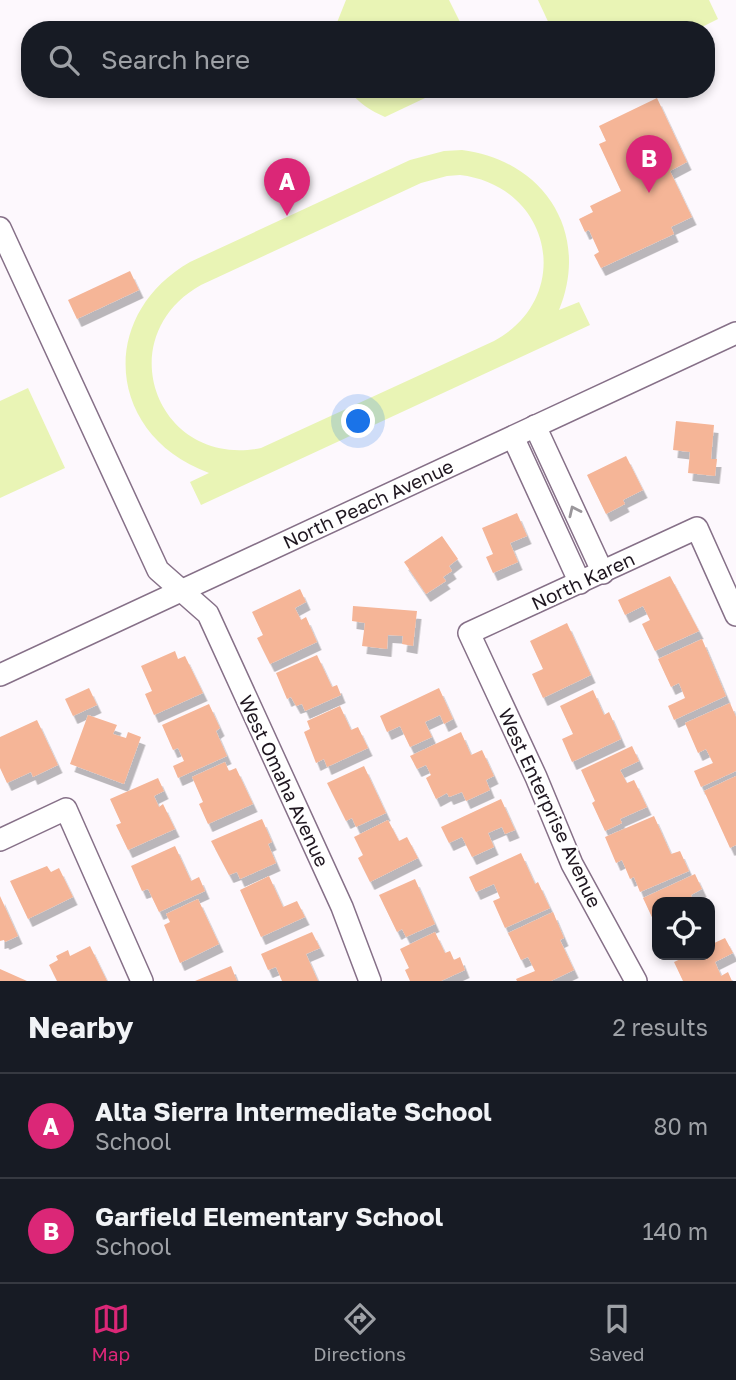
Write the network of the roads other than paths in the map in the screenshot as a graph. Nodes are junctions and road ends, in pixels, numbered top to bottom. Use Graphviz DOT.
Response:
graph roads {
  1 [pos="0,228"];
  2 [pos="736,333"];
  3 [pos="535,426"];
  4 [pos="513,437"];
  5 [pos="603,573"];
  6 [pos="580,583"];
  7 [pos="183,591"];
  8 [pos="736,615"];
  9 [pos="469,633"];
  10 [pos="0,676"];
  11 [pos="0,840"];
  12 [pos="142,981"];
  13 [pos="370,981"];
  14 [pos="636,981"];
  1 -- 7 [label="street, West Omaha Avenue"];
  2 -- 3 [label="street, North Peach Avenue"];
  3 -- 4 [label="street, North Peach Avenue"];
  5 -- 3 [label="street, one-way"];
  4 -- 6 [label="street"];
  4 -- 7 [label="street, North Peach Avenue"];
  5 -- 6 [label="street, North Karen"];
  5 -- 8 [label="street, North Karen"];
  6 -- 9 [label="street, North Karen"];
  7 -- 10 [label="street, North Peach Avenue"];
  7 -- 13 [label="street, West Omaha Avenue"];
  9 -- 14 [label="street, West Enterprise Avenue"];
  11 -- 12 [label="street"];
}
